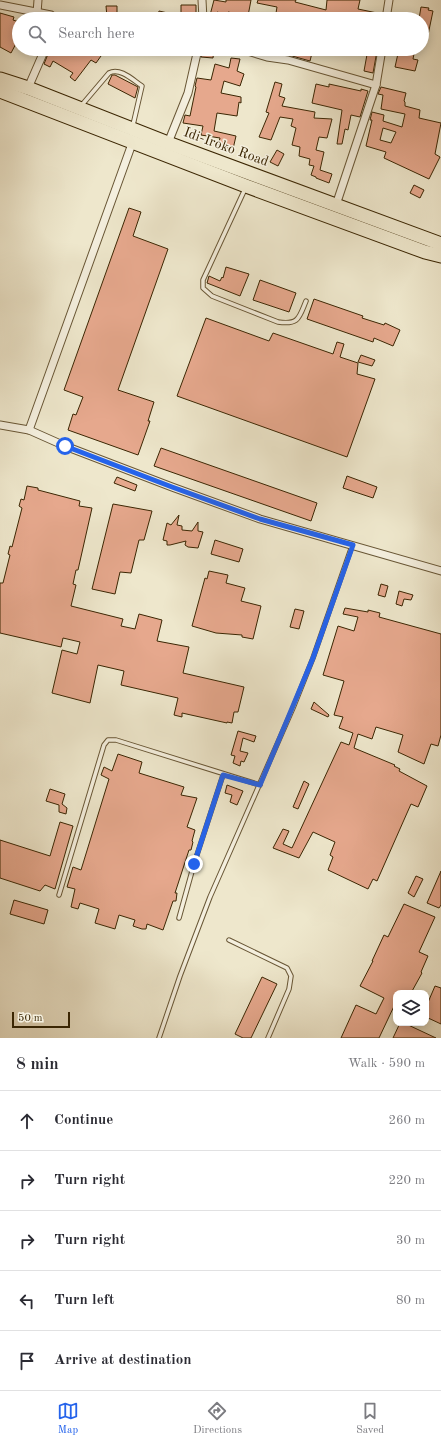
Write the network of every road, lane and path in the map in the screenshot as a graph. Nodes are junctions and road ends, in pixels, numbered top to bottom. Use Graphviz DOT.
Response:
graph roads {
  1 [pos="38,0"];
  2 [pos="202,0"];
  3 [pos="389,0"];
  4 [pos="0,5"];
  5 [pos="32,12"];
  6 [pos="37,12"];
  7 [pos="203,12"];
  8 [pos="387,12"];
  9 [pos="42,56"];
  10 [pos="196,56"];
  11 [pos="264,56"];
  12 [pos="381,56"];
  13 [pos="0,78"];
  14 [pos="376,85"];
  15 [pos="28,88"];
  16 [pos="0,92"];
  17 [pos="78,108"];
  18 [pos="135,130"];
  19 [pos="132,143"];
  20 [pos="168,143"];
  21 [pos="246,186"];
  22 [pos="336,205"];
  23 [pos="441,244"];
  24 [pos="441,256"];
  25 [pos="306,301"];
  26 [pos="0,426"];
  27 [pos="29,430"];
  28 [pos="353,545"];
  29 [pos="441,571"];
  30 [pos="223,775"];
  31 [pos="260,785"];
  32 [pos="59,895"];
  33 [pos="178,918"];
  34 [pos="229,940"];
  35 [pos="159,1038"];
  36 [pos="268,1038"];
  1 -- 6 [label="street"];
  2 -- 7 [label="street"];
  3 -- 8 [label="street"];
  4 -- 5 [label="street"];
  9 -- 15 [label="street"];
  10 -- 20 [label="street"];
  11 -- 14 [label="street"];
  12 -- 14 [label="street"];
  13 -- 15 [label="highway, Idi-Iroko Road"];
  14 -- 22 [label="street"];
  15 -- 17 [label="highway, Idi-Iroko Road"];
  16 -- 19 [label="highway"];
  17 -- 18 [label="highway, Idi-Iroko Road"];
  17 -- 18 [label="lane"];
  18 -- 19 [label="street"];
  18 -- 20 [label="highway, Idi-Iroko Road"];
  19 -- 21 [label="highway"];
  19 -- 27 [label="street"];
  20 -- 22 [label="highway, Idi-Iroko Road"];
  21 -- 24 [label="highway"];
  21 -- 25 [label="lane"];
  22 -- 23 [label="highway, Idi-Iroko Road"];
  26 -- 27 [label="street"];
  27 -- 28 [label="street"];
  28 -- 29 [label="street"];
  28 -- 31 [label="lane"];
  30 -- 31 [label="lane"];
  30 -- 32 [label="lane"];
  30 -- 33 [label="lane"];
  31 -- 35 [label="lane"];
  34 -- 36 [label="lane"];
}
